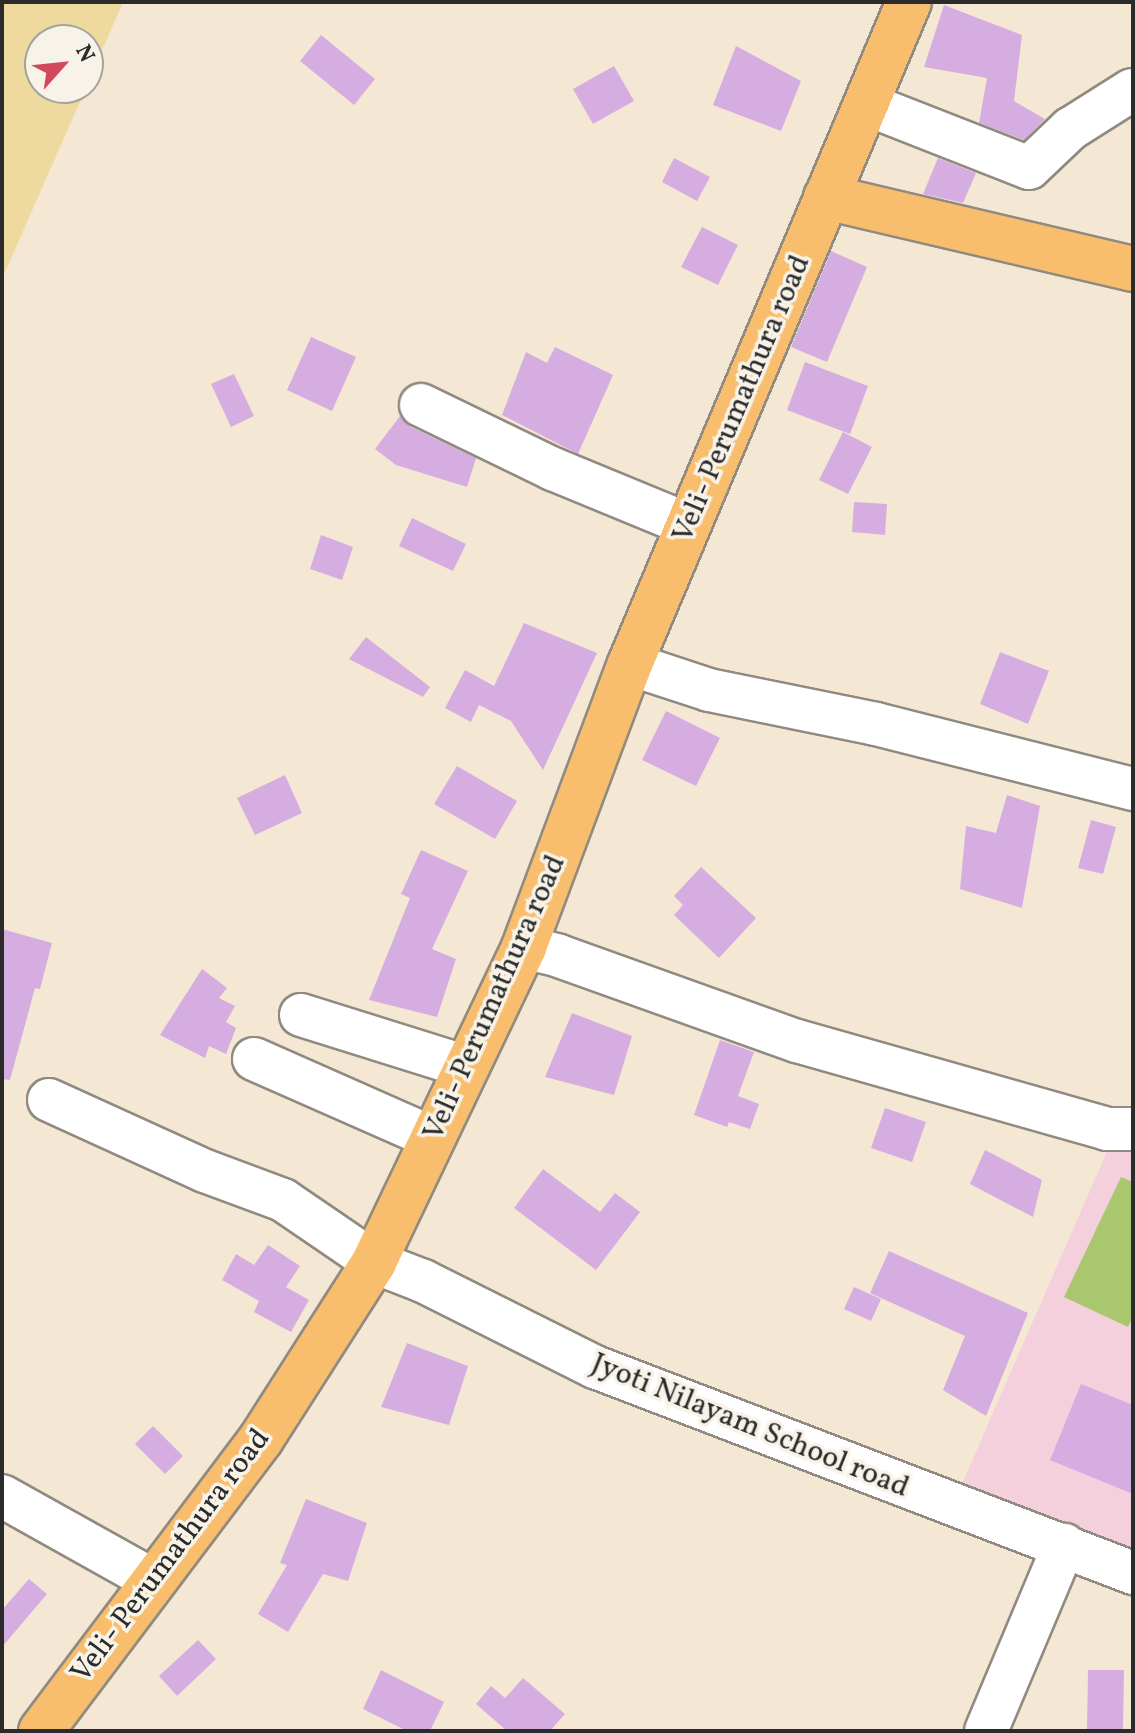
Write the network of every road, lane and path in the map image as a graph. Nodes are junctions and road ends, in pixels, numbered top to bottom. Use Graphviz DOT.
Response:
graph roads {
  1 [pos="909,2"];
  2 [pos="1132,90"];
  3 [pos="866,104"];
  4 [pos="826,197"];
  5 [pos="1133,269"];
  6 [pos="421,405"];
  7 [pos="689,525"];
  8 [pos="630,664"];
  9 [pos="1133,789"];
  10 [pos="524,947"];
  11 [pos="301,1015"];
  12 [pos="254,1059"];
  13 [pos="467,1067"];
  14 [pos="49,1100"];
  15 [pos="1133,1129"];
  16 [pos="433,1138"];
  17 [pos="374,1262"];
  18 [pos="2,1496"];
  19 [pos="1064,1545"];
  20 [pos="1133,1573"];
  21 [pos="154,1581"];
  22 [pos="41,1731"];
  23 [pos="986,1731"];
  1 -- 3 [label="main road, Veli- Perumathura road"];
  2 -- 3 [label="street"];
  3 -- 4 [label="main road, Veli- Perumathura road"];
  4 -- 5 [label="main road"];
  4 -- 7 [label="main road, Veli- Perumathura road"];
  6 -- 7 [label="street"];
  7 -- 8 [label="main road, Veli- Perumathura road"];
  8 -- 9 [label="street"];
  8 -- 10 [label="main road, Veli- Perumathura road"];
  10 -- 13 [label="main road, Veli- Perumathura road"];
  10 -- 15 [label="street"];
  11 -- 13 [label="street"];
  12 -- 16 [label="street"];
  13 -- 16 [label="main road, Veli- Perumathura road"];
  14 -- 17 [label="street, Jyoti Nilayam School road"];
  16 -- 17 [label="main road, Veli- Perumathura road"];
  17 -- 19 [label="street, Jyoti Nilayam School road"];
  17 -- 21 [label="main road, Veli- Perumathura road"];
  18 -- 21 [label="street"];
  19 -- 20 [label="street, Jyoti Nilayam School road"];
  19 -- 23 [label="street"];
  21 -- 22 [label="main road, Veli- Perumathura road"];
}
